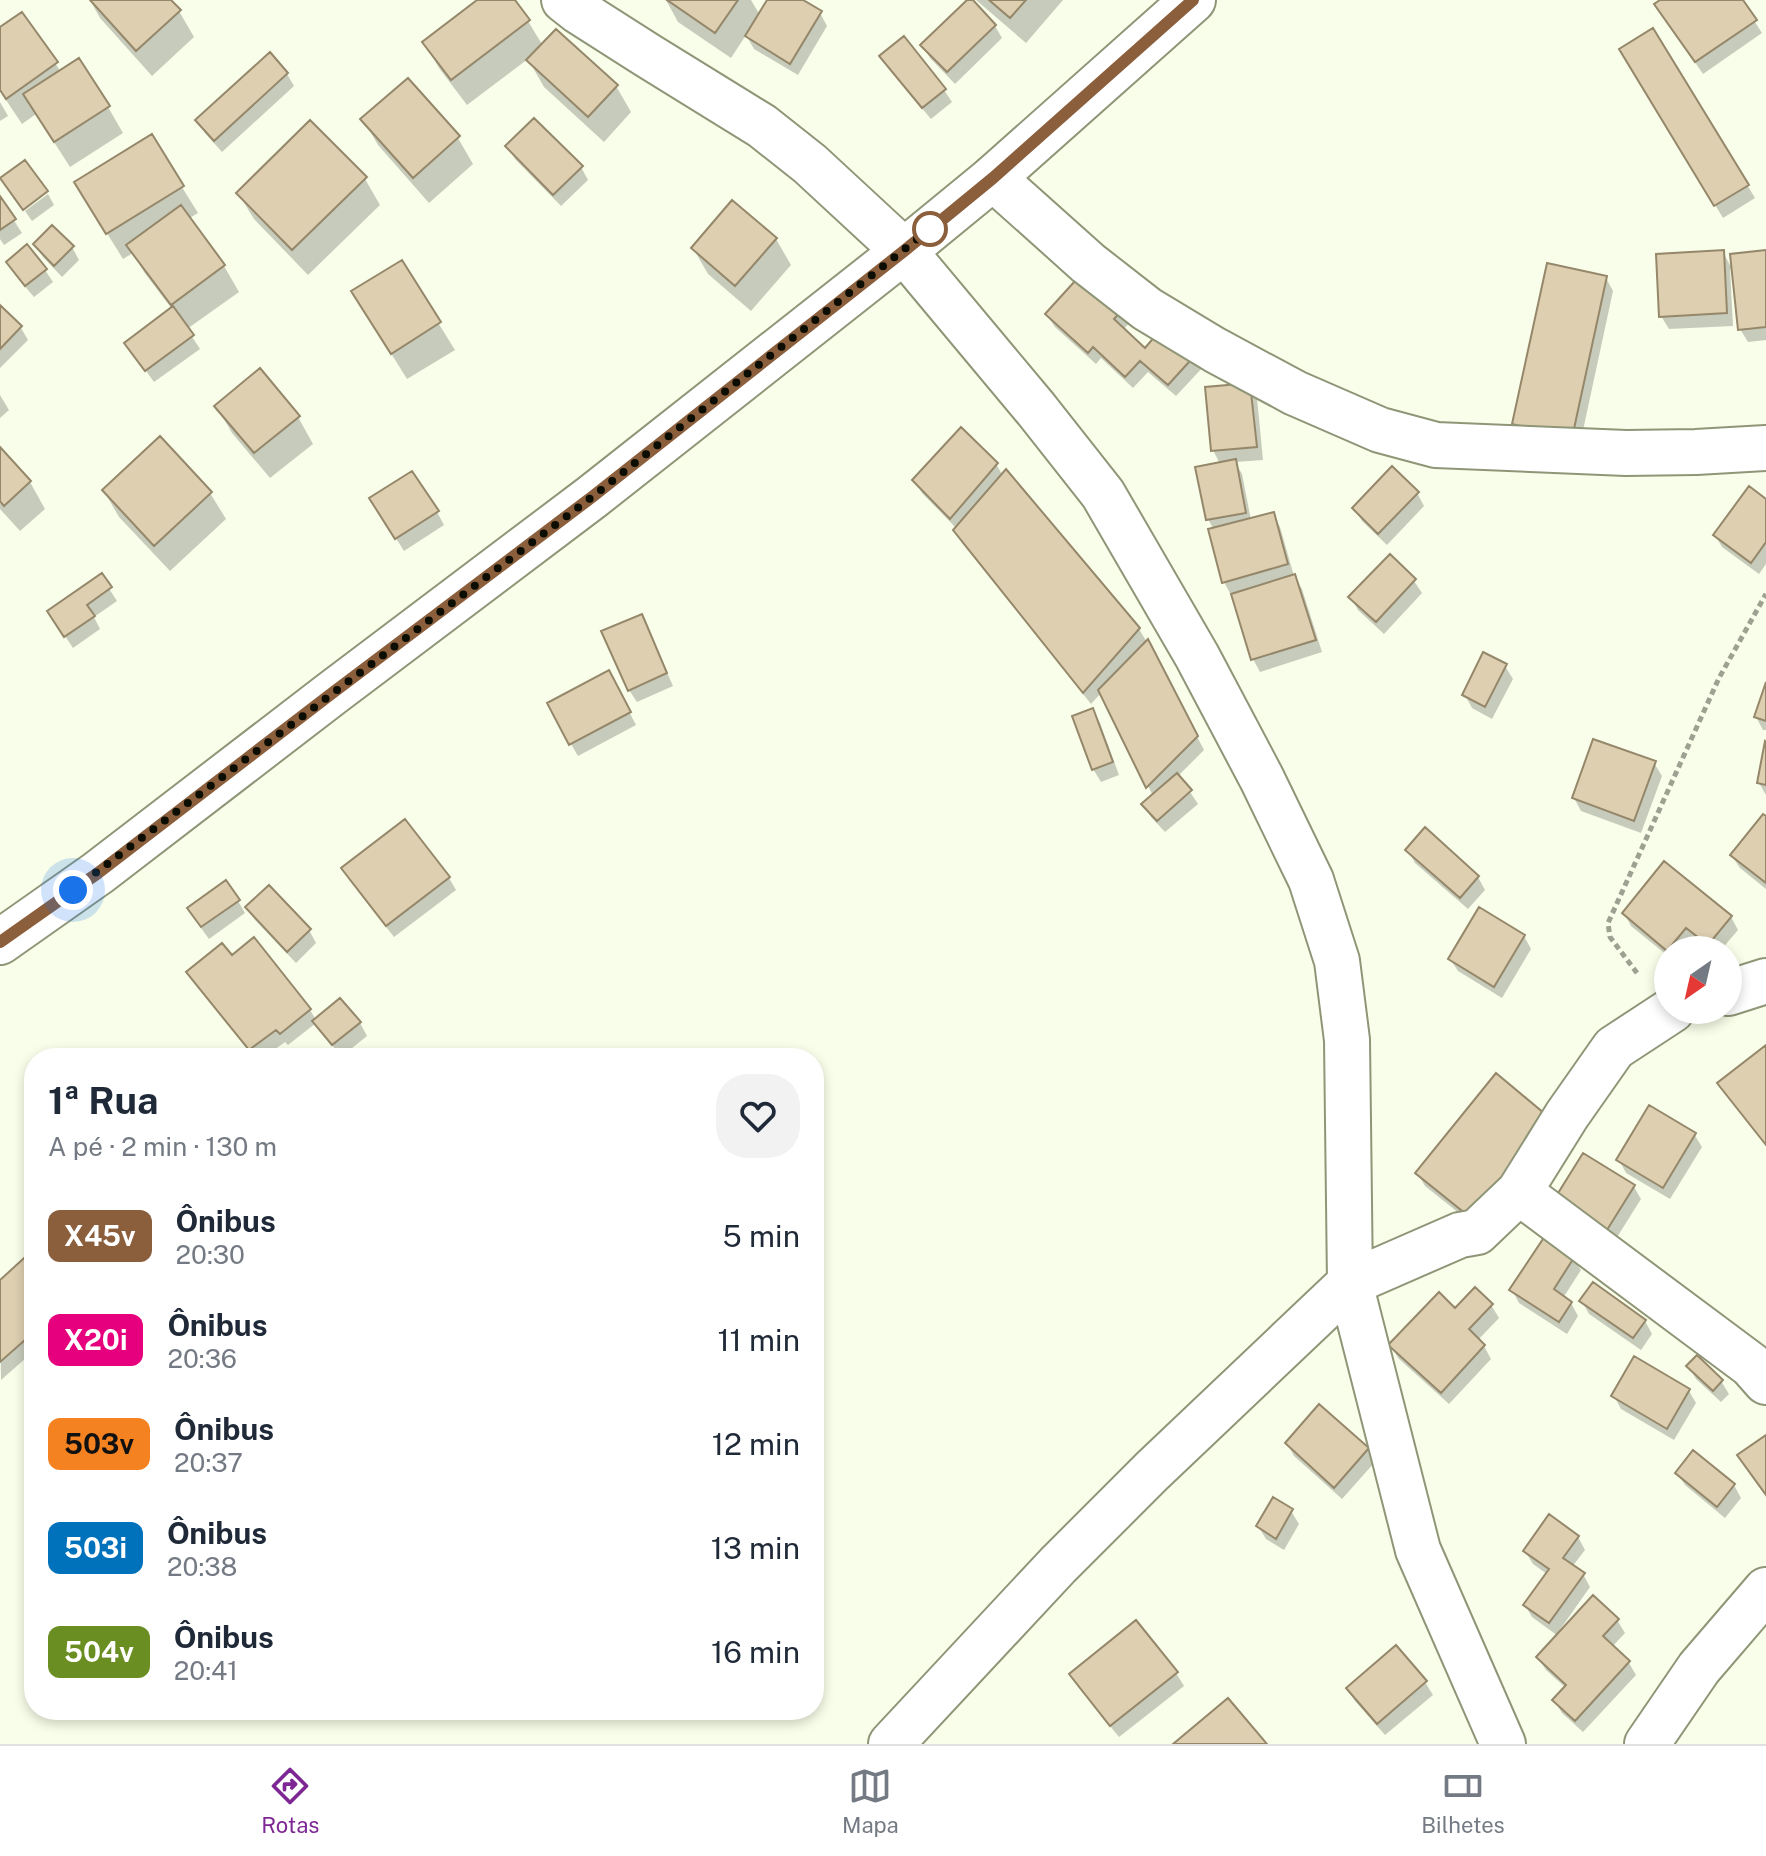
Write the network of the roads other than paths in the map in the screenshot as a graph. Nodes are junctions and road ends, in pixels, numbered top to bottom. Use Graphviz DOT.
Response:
graph roads {
  1 [pos="564,0"];
  2 [pos="1193,0"];
  3 [pos="993,178"];
  4 [pos="904,251"];
  5 [pos="1766,448"];
  6 [pos="0,942"];
  7 [pos="1766,981"];
  8 [pos="1742,989"];
  9 [pos="1654,1002"];
  10 [pos="1519,1192"];
  11 [pos="1350,1283"];
  12 [pos="1766,1382"];
  13 [pos="1766,1590"];
  14 [pos="891,1744"];
  15 [pos="1503,1744"];
  16 [pos="1647,1744"];
  1 -- 4 [label="street"];
  2 -- 3 [label="street"];
  3 -- 4 [label="street"];
  3 -- 5 [label="street"];
  4 -- 6 [label="street"];
  4 -- 11 [label="street"];
  7 -- 8 [label="street"];
  9 -- 10 [label="street"];
  10 -- 11 [label="street"];
  10 -- 12 [label="street"];
  11 -- 14 [label="street"];
  11 -- 15 [label="street"];
  13 -- 16 [label="street"];
}
